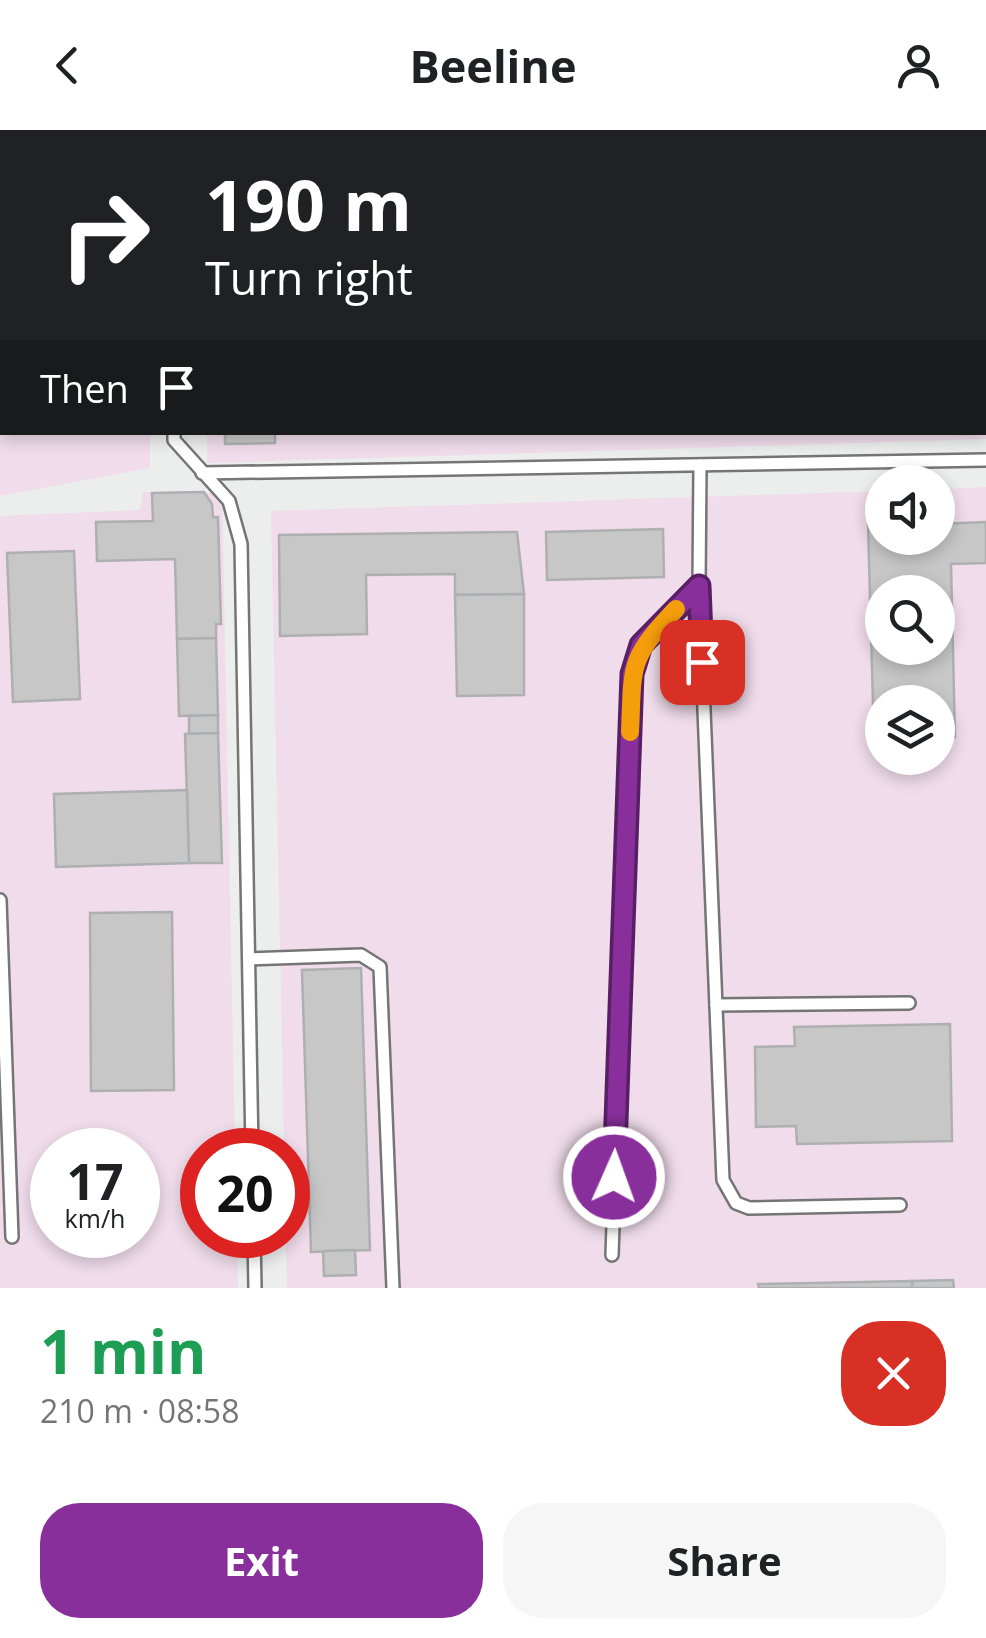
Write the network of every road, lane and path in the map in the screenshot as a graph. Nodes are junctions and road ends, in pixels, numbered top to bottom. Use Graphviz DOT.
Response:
graph roads {
  1 [pos="174,435"];
  2 [pos="986,460"];
  3 [pos="700,465"];
  4 [pos="202,473"];
  5 [pos="699,586"];
  6 [pos="0,900"];
  7 [pos="249,959"];
  8 [pos="909,1003"];
  9 [pos="716,1006"];
  10 [pos="252,1128"];
  11 [pos="900,1205"];
  12 [pos="12,1237"];
  13 [pos="612,1254"];
  14 [pos="254,1258"];
  15 [pos="255,1288"];
  16 [pos="393,1288"];
  1 -- 4 [label="lane"];
  2 -- 3 [label="lane"];
  3 -- 4 [label="lane"];
  3 -- 5 [label="lane"];
  4 -- 7 [label="lane"];
  5 -- 9 [label="lane"];
  5 -- 13 [label="lane"];
  6 -- 12 [label="lane"];
  7 -- 10 [label="lane"];
  7 -- 16 [label="lane"];
  8 -- 9 [label="lane"];
  9 -- 11 [label="lane"];
  14 -- 15 [label="lane"];
}
